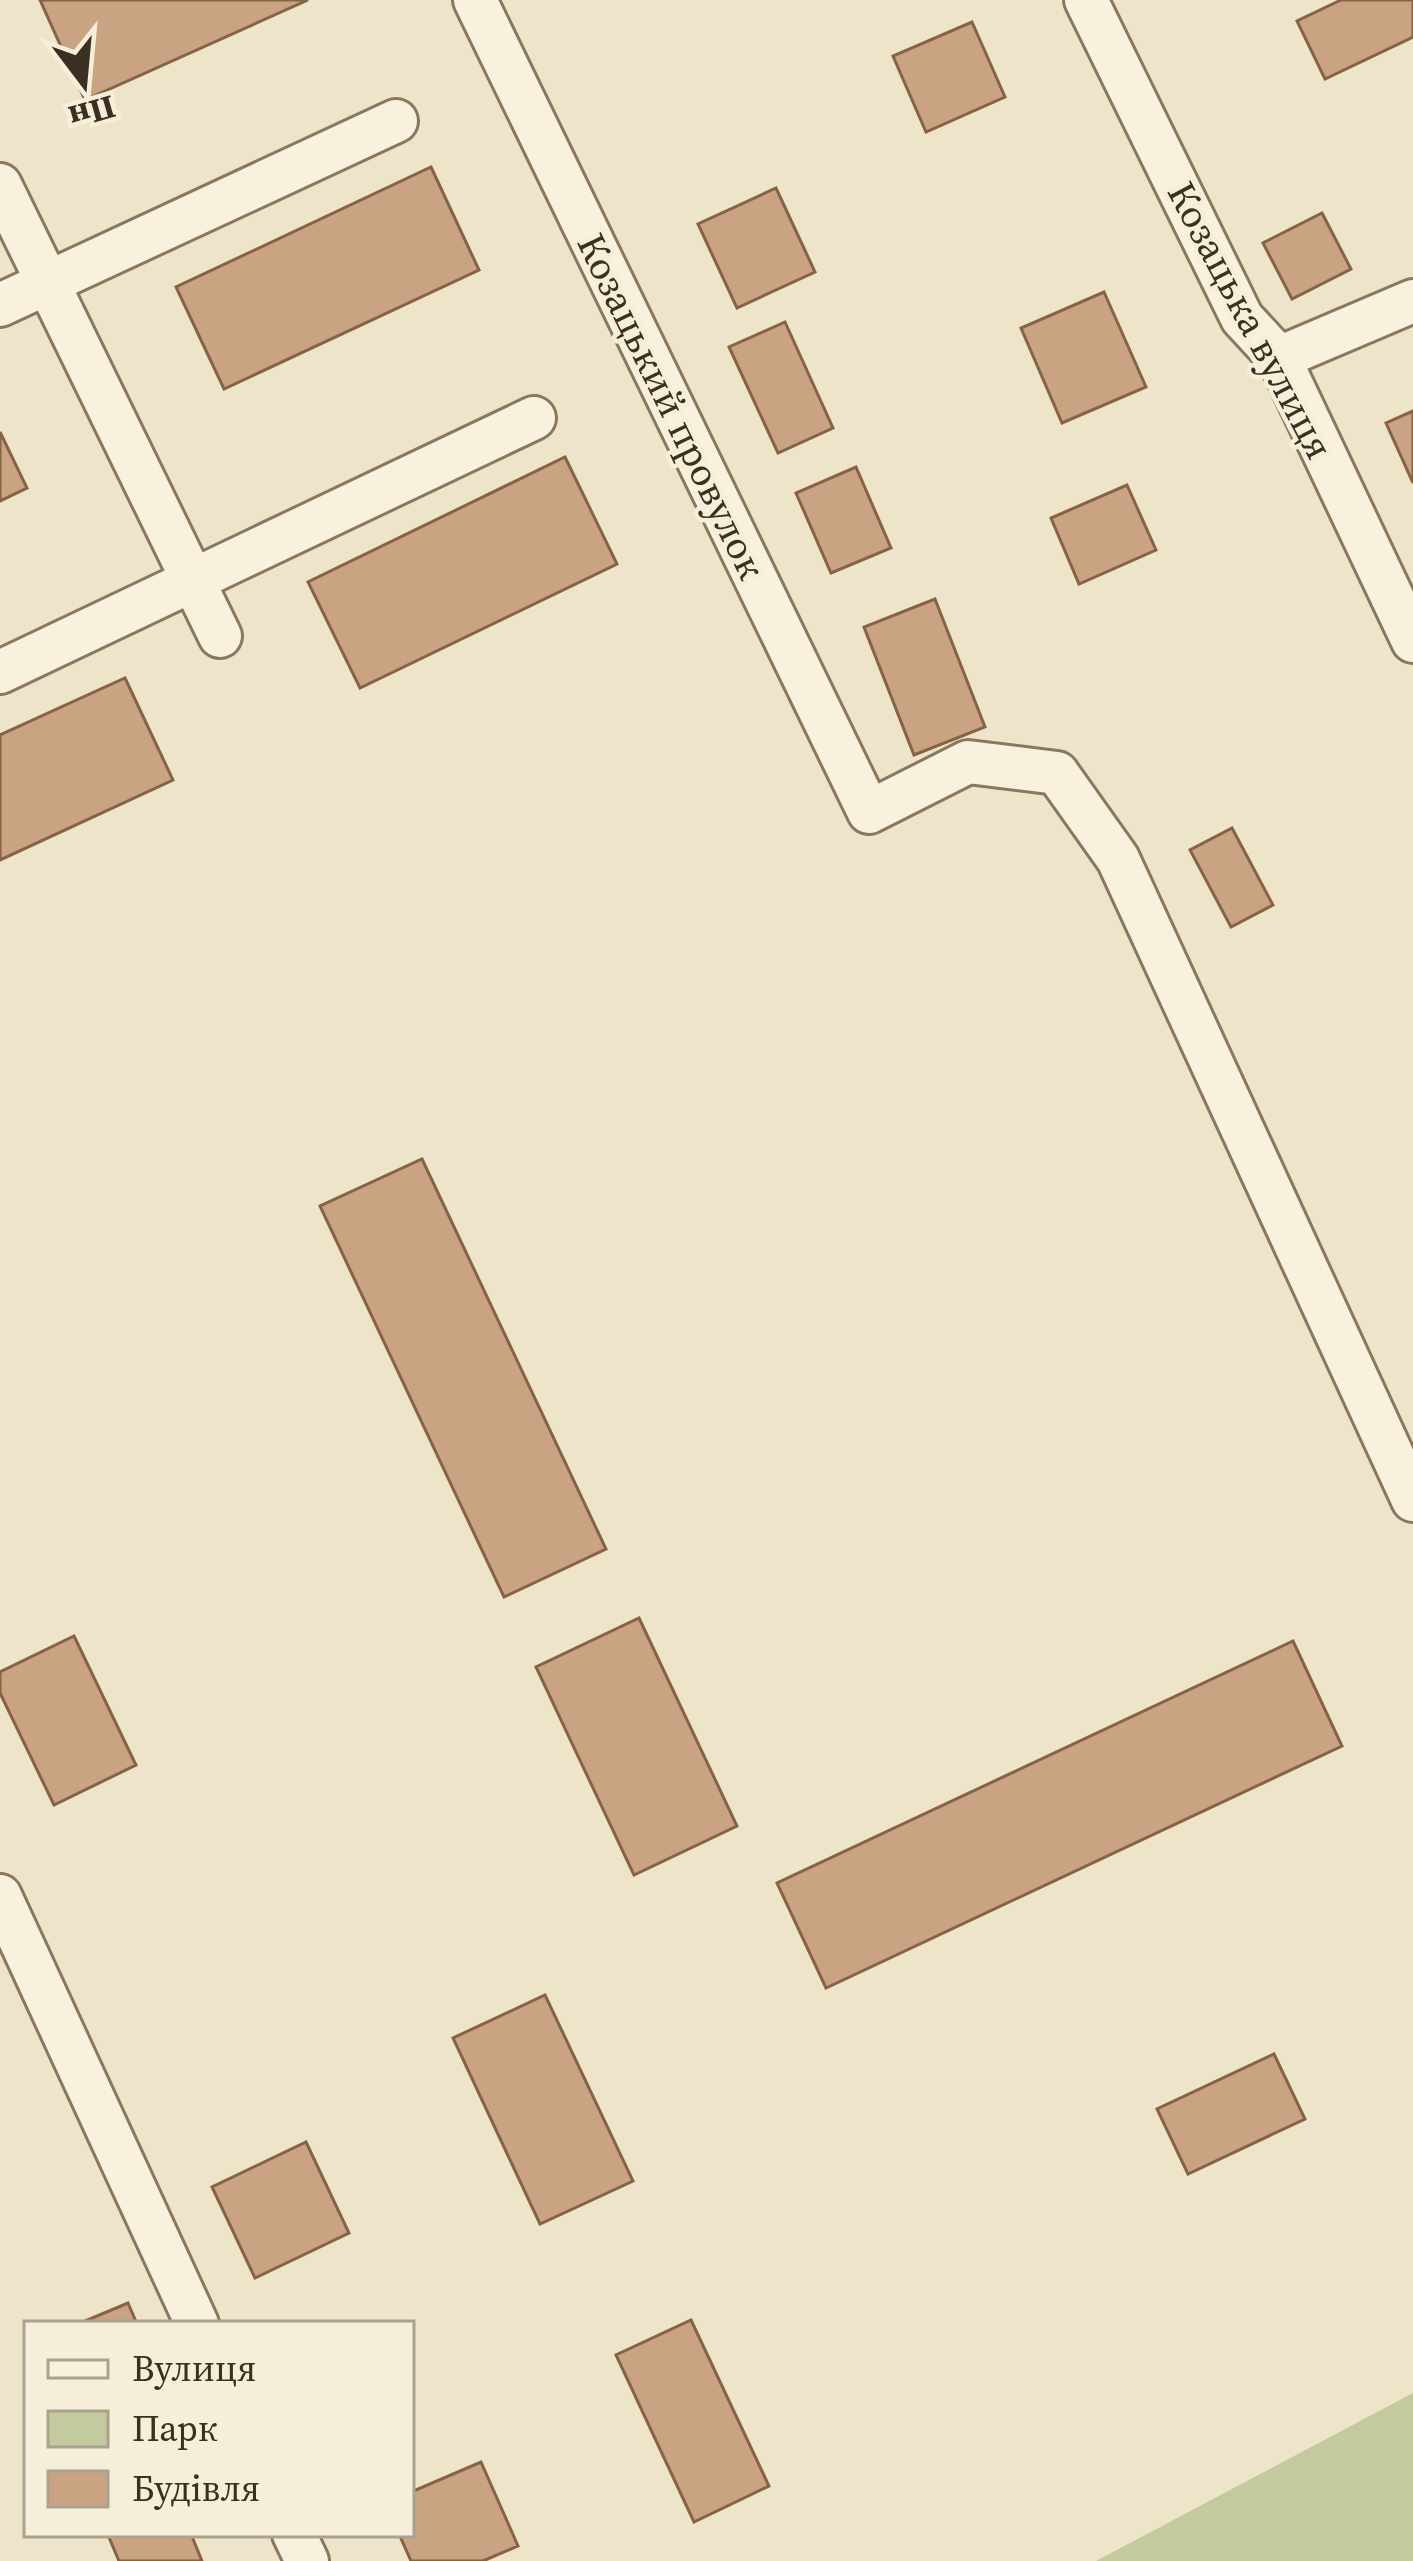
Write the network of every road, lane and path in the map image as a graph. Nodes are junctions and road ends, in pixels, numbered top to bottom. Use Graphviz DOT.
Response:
graph roads {
  1 [pos="475,0"];
  2 [pos="1087,0"];
  3 [pos="396,121"];
  4 [pos="0,185"];
  5 [pos="46,284"];
  6 [pos="1413,301"];
  7 [pos="0,305"];
  8 [pos="1279,358"];
  9 [pos="535,418"];
  10 [pos="192,580"];
  11 [pos="220,636"];
  12 [pos="1413,641"];
  13 [pos="0,672"];
  14 [pos="1413,1500"];
  15 [pos="0,1897"];
  16 [pos="196,2321"];
  1 -- 14 [label="street, Козацький провулок"];
  2 -- 8 [label="street, Козацька вулиця"];
  3 -- 5 [label="street"];
  4 -- 5 [label="street"];
  5 -- 7 [label="street"];
  5 -- 10 [label="street"];
  6 -- 8 [label="street"];
  8 -- 12 [label="street, Козацька вулиця"];
  9 -- 10 [label="street"];
  10 -- 11 [label="street"];
  10 -- 13 [label="street"];
  15 -- 16 [label="street"];
}
